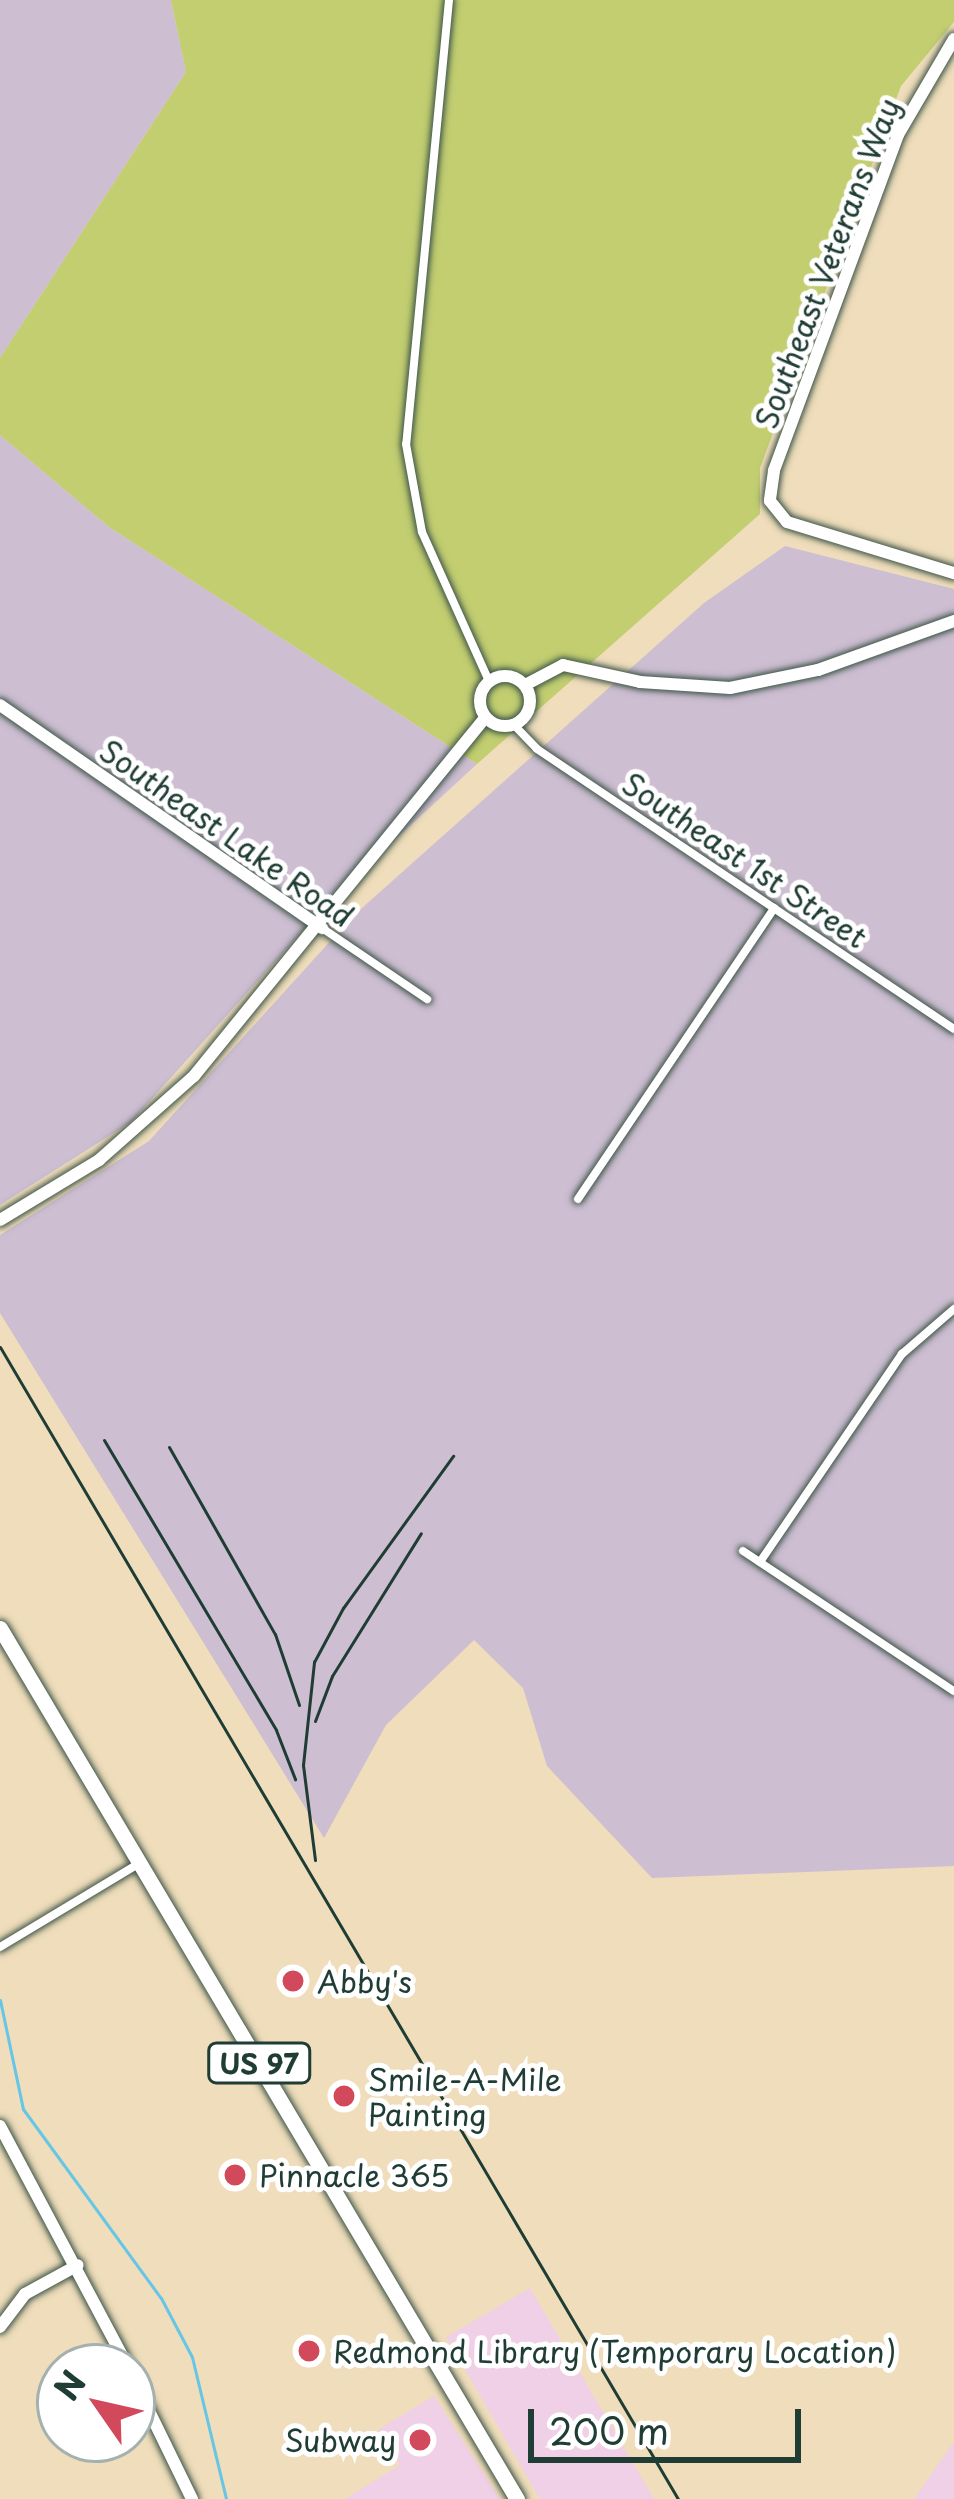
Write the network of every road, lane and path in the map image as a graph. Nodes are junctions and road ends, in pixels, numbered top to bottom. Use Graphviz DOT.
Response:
graph roads {
  1 [pos="448,0"];
  2 [pos="954,39"];
  3 [pos="954,573"];
  4 [pos="954,621"];
  5 [pos="488,681"];
  6 [pos="525,685"];
  7 [pos="0,705"];
  8 [pos="485,718"];
  9 [pos="514,725"];
  10 [pos="774,908"];
  11 [pos="322,928"];
  12 [pos="427,999"];
  13 [pos="954,1029"];
  14 [pos="578,1199"];
  15 [pos="0,1220"];
  16 [pos="954,1309"];
  17 [pos="743,1551"];
  18 [pos="760,1562"];
  19 [pos="0,1628"];
  20 [pos="954,1691"];
  21 [pos="139,1863"];
  22 [pos="0,1947"];
  23 [pos="0,2126"];
  24 [pos="78,2265"];
  25 [pos="0,2327"];
  26 [pos="116,2343"];
  27 [pos="156,2425"];
  28 [pos="192,2499"];
  29 [pos="518,2499"];
  1 -- 5 [label="street"];
  2 -- 3 [label="main road, Southeast Veterans Way"];
  4 -- 6 [label="main road"];
  5 -- 6 [label="main road"];
  5 -- 8 [label="main road"];
  6 -- 9 [label="main road"];
  7 -- 11 [label="main road, Southeast Lake Road"];
  8 -- 9 [label="main road"];
  8 -- 11 [label="main road"];
  9 -- 10 [label="street, Southeast 1st Street"];
  10 -- 13 [label="street, Southeast 1st Street"];
  10 -- 14 [label="street"];
  11 -- 12 [label="street, Southeast Lake Road"];
  11 -- 15 [label="main road"];
  16 -- 18 [label="street"];
  17 -- 18 [label="street"];
  18 -- 20 [label="street"];
  19 -- 21 [label="highway, US 97"];
  21 -- 22 [label="street"];
  21 -- 29 [label="highway, US 97"];
  23 -- 24 [label="main road"];
  24 -- 25 [label="main road"];
  24 -- 26 [label="main road"];
  27 -- 28 [label="main road"];
}
